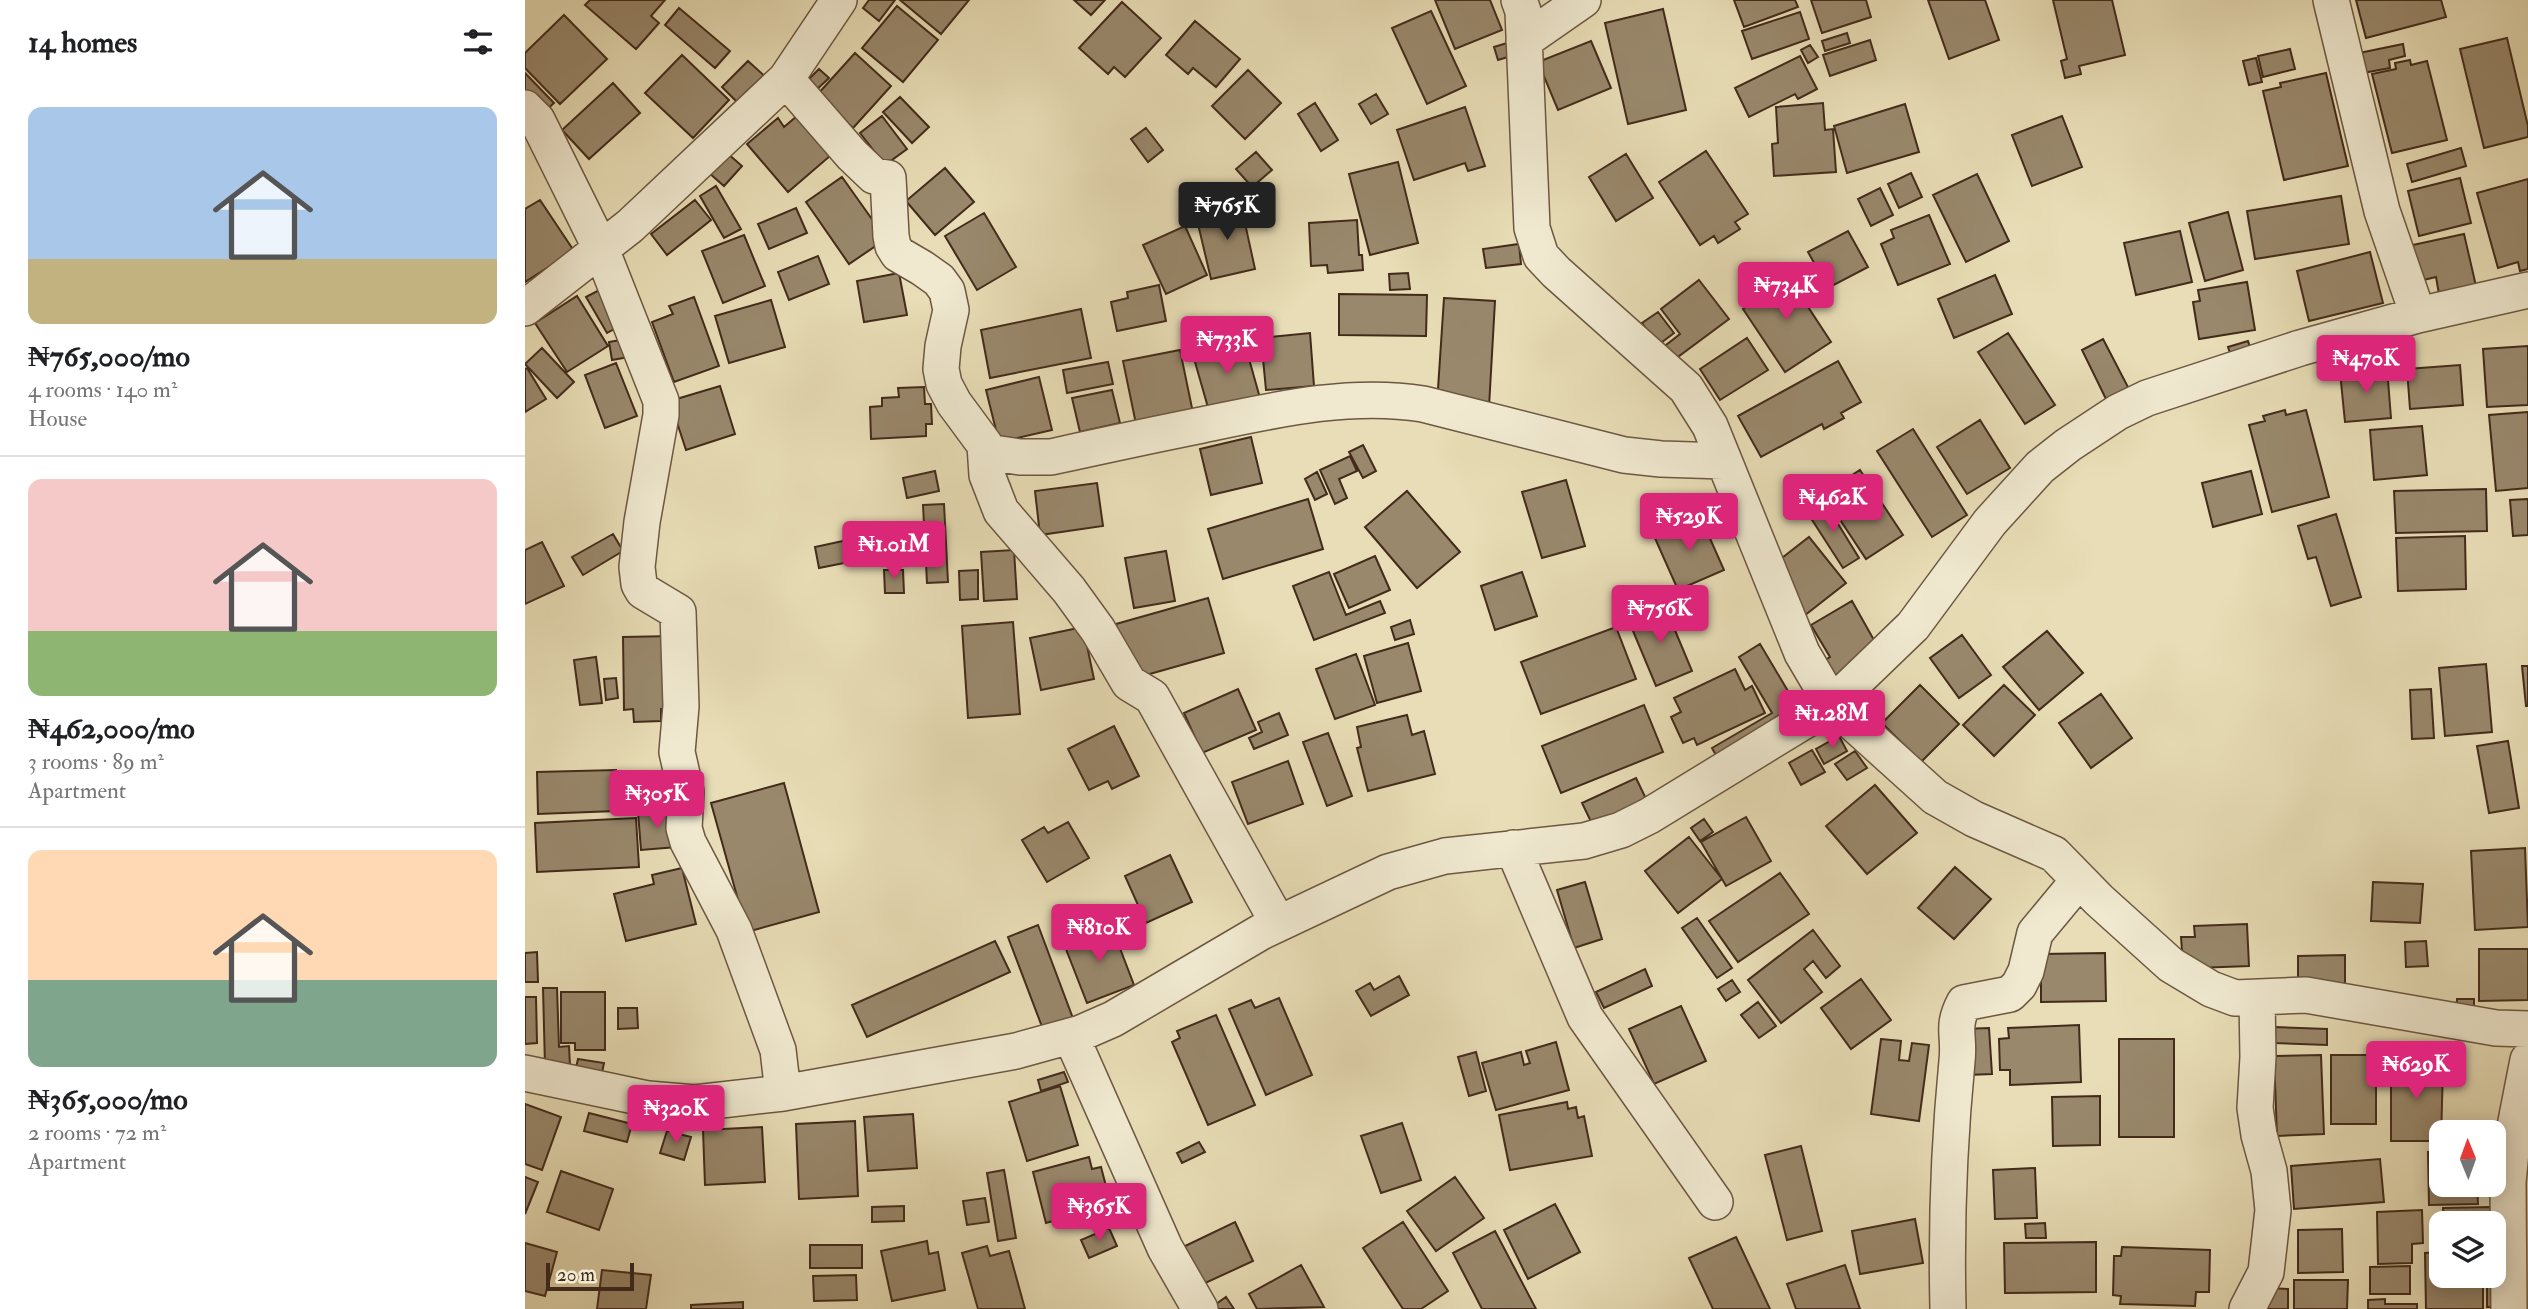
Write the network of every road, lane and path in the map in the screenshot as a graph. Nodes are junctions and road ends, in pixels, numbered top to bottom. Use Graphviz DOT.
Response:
graph roads {
  1 [pos="839,0"];
  2 [pos="1519,0"];
  3 [pos="1583,0"];
  4 [pos="2331,0"];
  5 [pos="1524,41"];
  6 [pos="786,79"];
  7 [pos="525,108"];
  8 [pos="601,249"];
  9 [pos="2528,290"];
  10 [pos="525,308"];
  11 [pos="2417,315"];
  12 [pos="987,452"];
  13 [pos="1724,461"];
  14 [pos="1832,704"];
  15 [pos="1513,848"];
  16 [pos="2080,880"];
  17 [pos="1278,923"];
  18 [pos="2257,998"];
  19 [pos="2528,1029"];
  20 [pos="1071,1036"];
  21 [pos="2528,1060"];
  22 [pos="525,1073"];
  23 [pos="783,1093"];
  24 [pos="1715,1202"];
  25 [pos="1201,1309"];
  26 [pos="1948,1309"];
  27 [pos="2247,1309"];
  28 [pos="2509,1309"];
  1 -- 6 [label="street"];
  2 -- 5 [label="street"];
  3 -- 5 [label="street"];
  4 -- 11 [label="street"];
  5 -- 13 [label="street"];
  6 -- 8 [label="street"];
  6 -- 12 [label="street"];
  7 -- 8 [label="street"];
  8 -- 10 [label="street"];
  8 -- 23 [label="street"];
  9 -- 11 [label="street"];
  11 -- 14 [label="street"];
  12 -- 13 [label="street"];
  12 -- 17 [label="street"];
  13 -- 14 [label="street"];
  14 -- 15 [label="street"];
  14 -- 16 [label="street"];
  15 -- 17 [label="street"];
  15 -- 24 [label="street"];
  16 -- 18 [label="street"];
  16 -- 26 [label="street"];
  17 -- 20 [label="street"];
  18 -- 19 [label="street"];
  18 -- 27 [label="street"];
  20 -- 23 [label="street"];
  20 -- 25 [label="street"];
  21 -- 28 [label="street"];
  22 -- 23 [label="street"];
}
